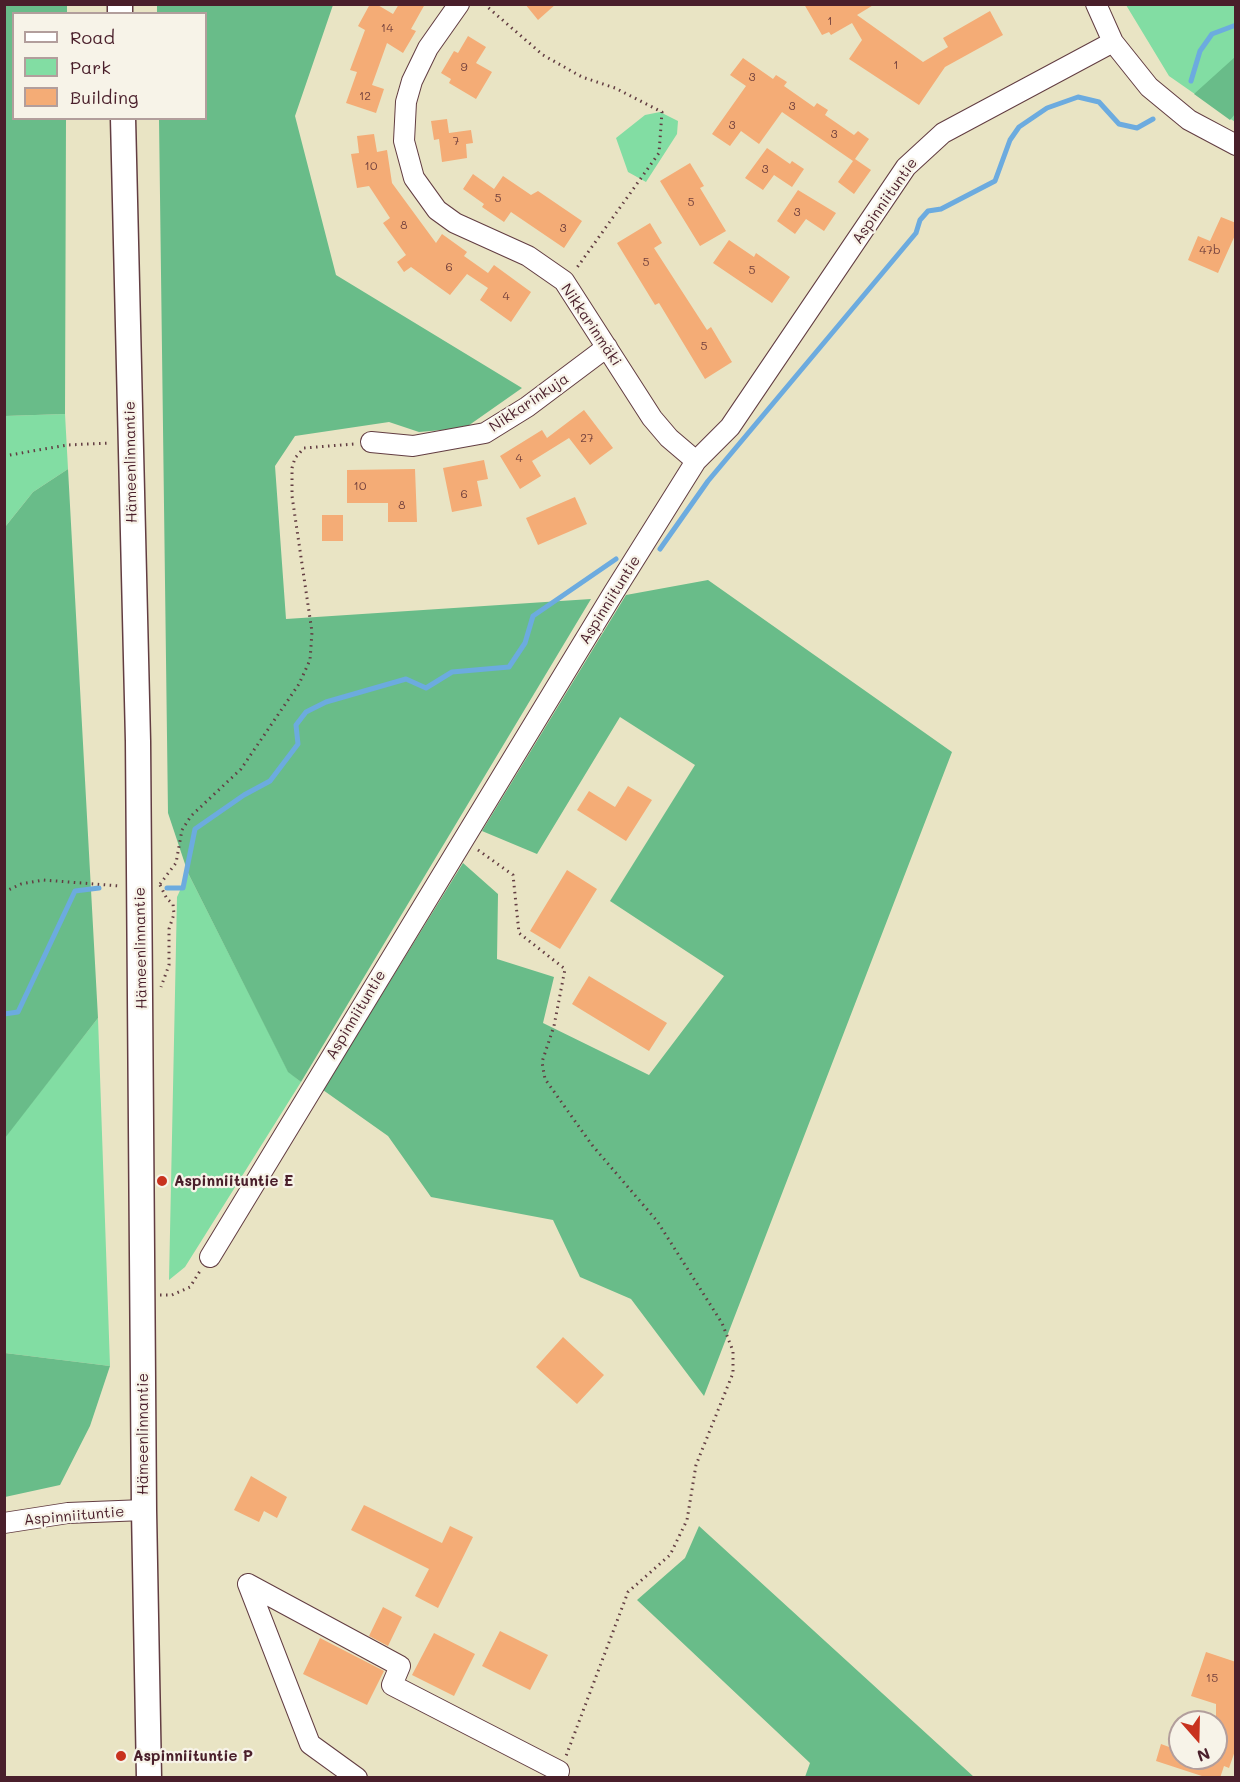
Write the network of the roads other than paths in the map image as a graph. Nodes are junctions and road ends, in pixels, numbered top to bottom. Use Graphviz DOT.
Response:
graph roads {
  1 [pos="459,4"];
  2 [pos="1096,4"];
  3 [pos="1113,42"];
  4 [pos="123,120"];
  5 [pos="1236,146"];
  6 [pos="607,347"];
  7 [pos="371,442"];
  8 [pos="696,461"];
  9 [pos="210,1257"];
  10 [pos="144,1510"];
  11 [pos="4,1523"];
  12 [pos="558,1774"];
  13 [pos="148,1778"];
  14 [pos="357,1778"];
  1 -- 6 [label="street, Nikkarinmäki"];
  2 -- 3 [label="street"];
  3 -- 5 [label="street"];
  3 -- 8 [label="street, Aspinniituntie"];
  4 -- 10 [label="main road, Hämeenlinnantie"];
  6 -- 7 [label="street, Nikkarinkuja"];
  6 -- 8 [label="street, Nikkarinmäki"];
  8 -- 9 [label="street, Aspinniituntie"];
  10 -- 11 [label="street, Aspinniituntie"];
  10 -- 13 [label="main road, Hämeenlinnantie"];
  12 -- 14 [label="street"];
}
